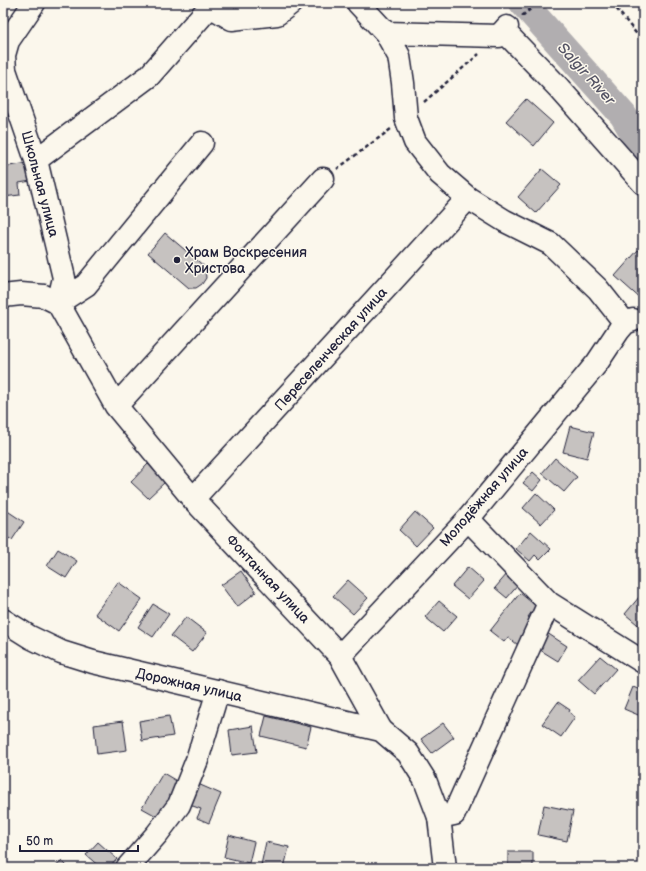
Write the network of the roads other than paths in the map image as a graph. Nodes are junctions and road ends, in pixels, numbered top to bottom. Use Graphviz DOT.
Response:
graph roads {
  1 [pos="34,3"];
  2 [pos="291,3"];
  3 [pos="358,3"];
  4 [pos="211,5"];
  5 [pos="386,33"];
  6 [pos="202,143"];
  7 [pos="36,160"];
  8 [pos="323,179"];
  9 [pos="643,183"];
  10 [pos="468,198"];
  11 [pos="3,296"];
  12 [pos="58,303"];
  13 [pos="116,406"];
  14 [pos="193,499"];
  15 [pos="468,519"];
  16 [pos="549,603"];
  17 [pos="3,620"];
  18 [pos="340,656"];
  19 [pos="641,657"];
  20 [pos="218,691"];
  21 [pos="381,730"];
  22 [pos="439,817"];
  23 [pos="127,868"];
  24 [pos="446,868"];
  1 -- 7 [label="street, Школьная улица"];
  2 -- 4 [label="street"];
  3 -- 5 [label="street"];
  4 -- 7 [label="street"];
  5 -- 9 [label="street"];
  5 -- 10 [label="street"];
  6 -- 12 [label="street"];
  7 -- 12 [label="street, Школьная улица"];
  8 -- 13 [label="street"];
  10 -- 14 [label="street, Переселенческая улица"];
  10 -- 15 [label="street, Молодёжная улица"];
  11 -- 12 [label="street"];
  12 -- 13 [label="street, Фонтанная улица"];
  13 -- 14 [label="street, Фонтанная улица"];
  14 -- 18 [label="street, Фонтанная улица"];
  15 -- 16 [label="street"];
  15 -- 18 [label="street, Молодёжная улица"];
  16 -- 19 [label="street"];
  16 -- 22 [label="street"];
  17 -- 20 [label="street, Дорожная улица"];
  18 -- 21 [label="street, Фонтанная улица"];
  20 -- 21 [label="street, Дорожная улица"];
  20 -- 23 [label="street"];
  21 -- 22 [label="street, Фонтанная улица"];
  22 -- 24 [label="street, Фонтанная улица"];
}
